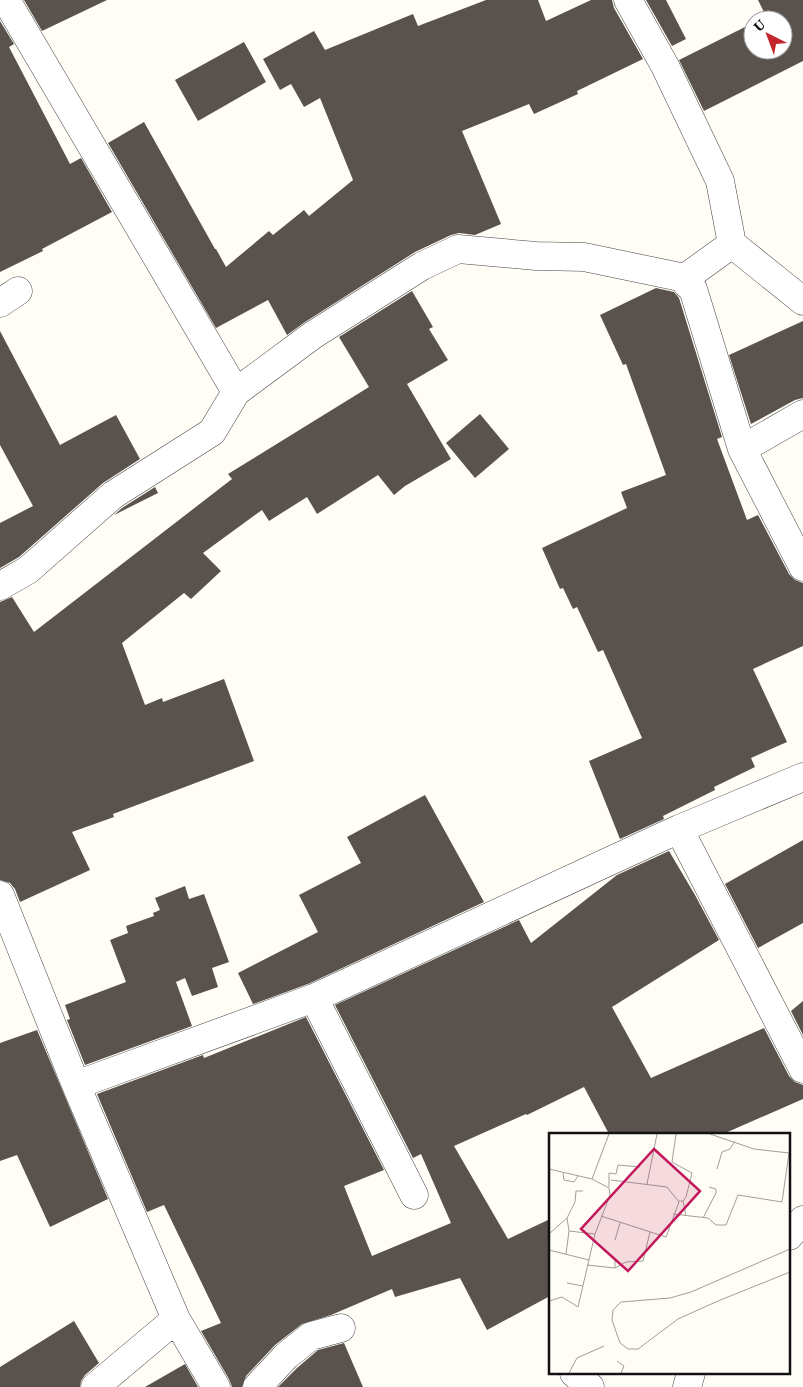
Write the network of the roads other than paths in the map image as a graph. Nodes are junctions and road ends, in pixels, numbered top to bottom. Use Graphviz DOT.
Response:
graph roads {
  1 [pos="6,0"];
  2 [pos="628,0"];
  3 [pos="732,244"];
  4 [pos="685,278"];
  5 [pos="803,300"];
  6 [pos="236,392"];
  7 [pos="803,414"];
  8 [pos="742,449"];
  9 [pos="803,567"];
  10 [pos="0,586"];
  11 [pos="803,777"];
  12 [pos="679,829"];
  13 [pos="0,894"];
  14 [pos="314,998"];
  15 [pos="803,1069"];
  16 [pos="76,1085"];
  17 [pos="414,1195"];
  18 [pos="803,1220"];
  19 [pos="790,1235"];
  20 [pos="176,1319"];
  21 [pos="341,1328"];
  22 [pos="575,1374"];
  23 [pos="691,1374"];
  24 [pos="95,1387"];
  25 [pos="216,1387"];
  26 [pos="257,1387"];
  27 [pos="590,1387"];
  28 [pos="687,1387"];
  1 -- 6 [label="street"];
  2 -- 3 [label="street"];
  3 -- 4 [label="street"];
  3 -- 5 [label="street"];
  4 -- 6 [label="street"];
  4 -- 8 [label="street"];
  6 -- 10 [label="street"];
  7 -- 8 [label="street"];
  8 -- 9 [label="street"];
  11 -- 12 [label="street"];
  12 -- 14 [label="street"];
  12 -- 15 [label="street"];
  13 -- 16 [label="street"];
  14 -- 16 [label="street"];
  14 -- 17 [label="street"];
  16 -- 20 [label="street"];
  18 -- 19 [label="street"];
  20 -- 24 [label="street"];
  20 -- 25 [label="street"];
  21 -- 26 [label="street"];
  22 -- 27 [label="street"];
  23 -- 28 [label="street"];
}
